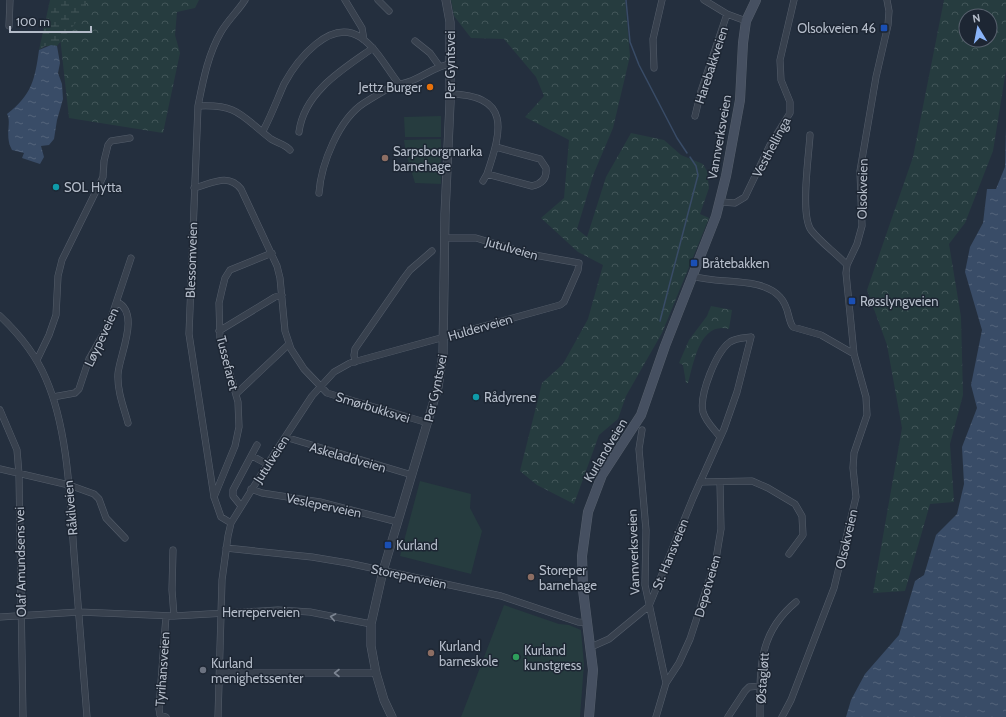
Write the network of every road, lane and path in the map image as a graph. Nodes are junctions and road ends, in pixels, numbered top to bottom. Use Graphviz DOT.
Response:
graph roads {
  1 [pos="10,0"];
  2 [pos="245,0"];
  3 [pos="345,0"];
  4 [pos="378,0"];
  5 [pos="446,0"];
  6 [pos="662,0"];
  7 [pos="704,0"];
  8 [pos="756,0"];
  9 [pos="794,0"];
  10 [pos="887,0"];
  11 [pos="389,11"];
  12 [pos="727,14"];
  13 [pos="746,21"];
  14 [pos="9,26"];
  15 [pos="364,40"];
  16 [pos="415,41"];
  17 [pos="373,48"];
  18 [pos="450,64"];
  19 [pos="440,67"];
  20 [pos="654,68"];
  21 [pos="399,84"];
  22 [pos="450,94"];
  23 [pos="198,106"];
  24 [pos="695,116"];
  25 [pos="263,131"];
  26 [pos="299,132"];
  27 [pos="810,135"];
  28 [pos="130,138"];
  29 [pos="496,147"];
  30 [pos="290,150"];
  31 [pos="487,174"];
  32 [pos="483,181"];
  33 [pos="194,188"];
  34 [pos="319,193"];
  35 [pos="721,202"];
  36 [pos="445,238"];
  37 [pos="432,251"];
  38 [pos="272,253"];
  39 [pos="131,258"];
  40 [pos="579,263"];
  41 [pos="847,265"];
  42 [pos="694,276"];
  43 [pos="282,295"];
  44 [pos="117,302"];
  45 [pos="0,316"];
  46 [pos="219,331"];
  47 [pos="444,338"];
  48 [pos="289,344"];
  49 [pos="854,354"];
  50 [pos="37,360"];
  51 [pos="355,362"];
  52 [pos="322,386"];
  53 [pos="236,394"];
  54 [pos="53,397"];
  55 [pos="0,410"];
  56 [pos="128,423"];
  57 [pos="428,423"];
  58 [pos="642,430"];
  59 [pos="285,437"];
  60 [pos="720,437"];
  61 [pos="257,445"];
  62 [pos="252,456"];
  63 [pos="267,464"];
  64 [pos="0,470"];
  65 [pos="19,474"];
  66 [pos="412,475"];
  67 [pos="700,482"];
  68 [pos="720,482"];
  69 [pos="69,485"];
  70 [pos="251,489"];
  71 [pos="214,497"];
  72 [pos="241,506"];
  73 [pos="398,522"];
  74 [pos="231,523"];
  75 [pos="125,538"];
  76 [pos="226,548"];
  77 [pos="173,550"];
  78 [pos="789,554"];
  79 [pos="383,571"];
  80 [pos="796,602"];
  81 [pos="649,606"];
  82 [pos="79,612"];
  83 [pos="220,612"];
  84 [pos="21,616"];
  85 [pos="166,616"];
  86 [pos="174,616"];
  87 [pos="0,617"];
  88 [pos="588,623"];
  89 [pos="371,624"];
  90 [pos="591,647"];
  91 [pos="220,673"];
  92 [pos="376,673"];
  93 [pos="666,683"];
  94 [pos="760,686"];
  95 [pos="24,717"];
  96 [pos="87,717"];
  97 [pos="166,717"];
  98 [pos="218,717"];
  99 [pos="392,717"];
  100 [pos="589,717"];
  101 [pos="656,717"];
  102 [pos="728,717"];
  103 [pos="760,717"];
  104 [pos="782,717"];
  1 -- 14 [label="street"];
  2 -- 23 [label="street, Blessomveien"];
  3 -- 15 [label="street"];
  4 -- 11 [label="street"];
  5 -- 18 [label="street, Per Gyntsvei"];
  6 -- 20 [label="street"];
  7 -- 12 [label="street"];
  8 -- 13 [label="main road, Vannverksveien"];
  9 -- 35 [label="street, Vesthellinga"];
  10 -- 41 [label="street, Olsokveien"];
  12 -- 13 [label="street"];
  12 -- 24 [label="street, Harebakkveien"];
  13 -- 35 [label="main road, Vannverksveien"];
  15 -- 17 [label="street"];
  15 -- 25 [label="street"];
  16 -- 19 [label="street"];
  17 -- 21 [label="street"];
  17 -- 26 [label="street"];
  18 -- 19 [label="street"];
  18 -- 22 [label="street, Per Gyntsvei"];
  19 -- 21 [label="street"];
  21 -- 34 [label="street"];
  22 -- 29 [label="street"];
  22 -- 36 [label="street, Per Gyntsvei"];
  23 -- 25 [label="street"];
  23 -- 33 [label="street, Blessomveien"];
  25 -- 30 [label="street"];
  27 -- 41 [label="street"];
  28 -- 50 [label="street"];
  29 -- 31 [label="street"];
  29 -- 31 [label="street"];
  31 -- 32 [label="street"];
  33 -- 38 [label="street, Smørbukksvei"];
  33 -- 71 [label="street, Blessomveien"];
  35 -- 42 [label="main road, Vannverksveien"];
  36 -- 40 [label="street, Jutulveien"];
  36 -- 47 [label="street, Per Gyntsvei"];
  37 -- 51 [label="street"];
  38 -- 43 [label="street, Smørbukksvei"];
  38 -- 46 [label="street, Tussefaret"];
  39 -- 44 [label="street, Løypeveien"];
  40 -- 47 [label="street, Hulderveien"];
  41 -- 49 [label="street, Olsokveien"];
  42 -- 49 [label="street"];
  42 -- 88 [label="main road, Kurlandveien"];
  43 -- 46 [label="street"];
  43 -- 48 [label="street, Smørbukksvei"];
  44 -- 54 [label="street, Løypeveien"];
  44 -- 56 [label="street"];
  45 -- 50 [label="street, Råkilveien"];
  46 -- 53 [label="street, Tussefaret"];
  47 -- 51 [label="street, Hulderveien"];
  47 -- 57 [label="street, Per Gyntsvei"];
  48 -- 52 [label="street, Smørbukksvei"];
  48 -- 53 [label="street"];
  49 -- 104 [label="street, Olsokveien"];
  50 -- 54 [label="street, Råkilveien"];
  51 -- 52 [label="street, Jutulveien"];
  52 -- 57 [label="street, Smørbukksvei"];
  52 -- 59 [label="street, Jutulveien"];
  53 -- 71 [label="street, Tussefaret"];
  54 -- 69 [label="street, Råkilveien"];
  55 -- 65 [label="street, Olaf Amundsens vei"];
  57 -- 66 [label="street, Per Gyntsvei"];
  58 -- 81 [label="street, Vannverksveien"];
  59 -- 63 [label="street, Jutulveien"];
  59 -- 66 [label="street, Askeladdveien"];
  60 -- 60 [label="street, St. Hansveien"];
  60 -- 67 [label="street, St. Hansveien"];
  61 -- 62 [label="street"];
  62 -- 63 [label="street"];
  62 -- 72 [label="street"];
  63 -- 70 [label="street, Jutulveien"];
  64 -- 65 [label="street"];
  65 -- 69 [label="street"];
  65 -- 84 [label="street, Olaf Amundsens vei"];
  66 -- 73 [label="street, Per Gyntsvei"];
  67 -- 68 [label="street"];
  67 -- 81 [label="street, St. Hansveien"];
  68 -- 78 [label="street"];
  68 -- 93 [label="street, Depotveien"];
  69 -- 75 [label="street"];
  69 -- 82 [label="street, Råkilveien"];
  70 -- 72 [label="street, Jutulveien"];
  70 -- 73 [label="street, Vesleperveien"];
  71 -- 74 [label="street, Blessomveien"];
  72 -- 74 [label="street, Jutulveien"];
  73 -- 79 [label="street, Per Gyntsvei"];
  74 -- 76 [label="street, Jutulveien"];
  76 -- 79 [label="street, Storeperveien"];
  76 -- 83 [label="street, Jutulveien"];
  77 -- 86 [label="street"];
  79 -- 88 [label="street, Storeperveien"];
  79 -- 89 [label="street, Per Gyntsvei"];
  80 -- 94 [label="street, Østagløtt"];
  81 -- 90 [label="street, St. Hansveien"];
  81 -- 93 [label="street, Vannverksveien"];
  82 -- 84 [label="street, Herreperveien"];
  82 -- 85 [label="street, Herreperveien"];
  82 -- 96 [label="street, Råkilveien"];
  83 -- 86 [label="street, Herreperveien"];
  89 -- 83 [label="street, Herreperveien, one-way"];
  83 -- 91 [label="street, Jutulveien"];
  84 -- 87 [label="street, Herreperveien"];
  84 -- 95 [label="street, Olaf Amundsens vei"];
  85 -- 86 [label="street, Herreperveien"];
  85 -- 97 [label="street, Tyrihansveien"];
  88 -- 90 [label="main road, Kurlandveien"];
  89 -- 92 [label="street, Per Gyntsvei"];
  90 -- 100 [label="main road, Kurlandveien"];
  92 -- 91 [label="street, one-way"];
  91 -- 98 [label="street, Jutulveien"];
  92 -- 99 [label="street, Per Gyntsvei"];
  93 -- 101 [label="street, Vannverksveien"];
  94 -- 102 [label="street"];
  94 -- 103 [label="street, Østagløtt"];
}
